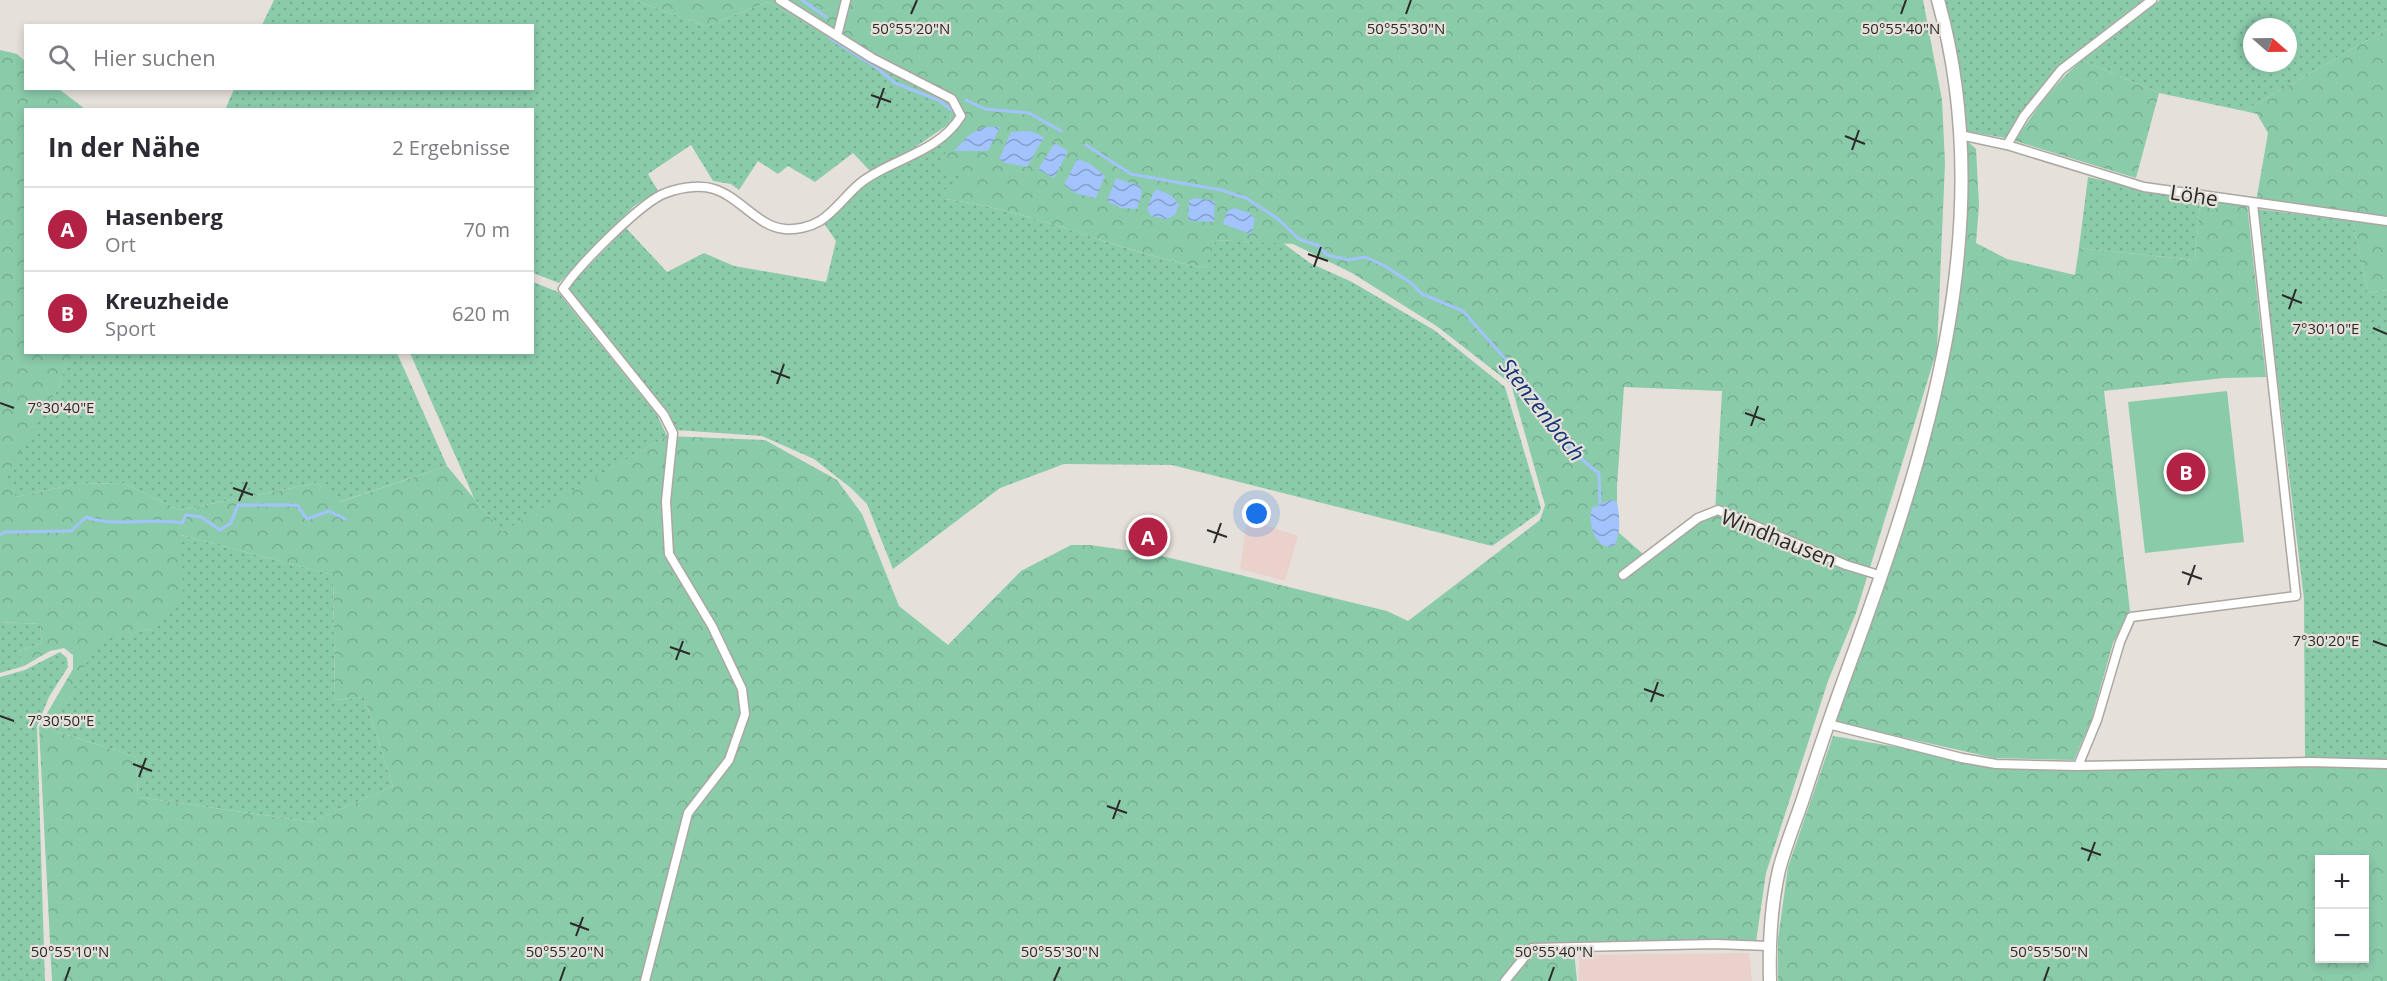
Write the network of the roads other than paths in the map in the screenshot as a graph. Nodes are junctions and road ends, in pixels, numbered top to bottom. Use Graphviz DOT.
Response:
graph roads {
  1 [pos="780,0"];
  2 [pos="846,0"];
  3 [pos="1938,0"];
  4 [pos="2152,0"];
  5 [pos="837,36"];
  6 [pos="1960,135"];
  7 [pos="2007,145"];
  8 [pos="2253,204"];
  9 [pos="2387,221"];
  10 [pos="1623,575"];
  11 [pos="1882,576"];
  12 [pos="1828,724"];
  13 [pos="2387,764"];
  14 [pos="2078,765"];
  15 [pos="1769,946"];
  16 [pos="645,981"];
  17 [pos="1505,981"];
  18 [pos="1770,981"];
  1 -- 5 [label="street"];
  2 -- 5 [label="street"];
  3 -- 6 [label="main road"];
  4 -- 7 [label="street"];
  5 -- 16 [label="street"];
  6 -- 7 [label="street, Löhe"];
  6 -- 11 [label="main road"];
  7 -- 8 [label="street, Löhe"];
  8 -- 9 [label="street, Löhe"];
  8 -- 14 [label="street"];
  10 -- 11 [label="street, Windhausen"];
  11 -- 12 [label="main road"];
  12 -- 14 [label="street"];
  12 -- 15 [label="main road"];
  13 -- 14 [label="street"];
  15 -- 17 [label="street"];
  15 -- 18 [label="main road"];
}
